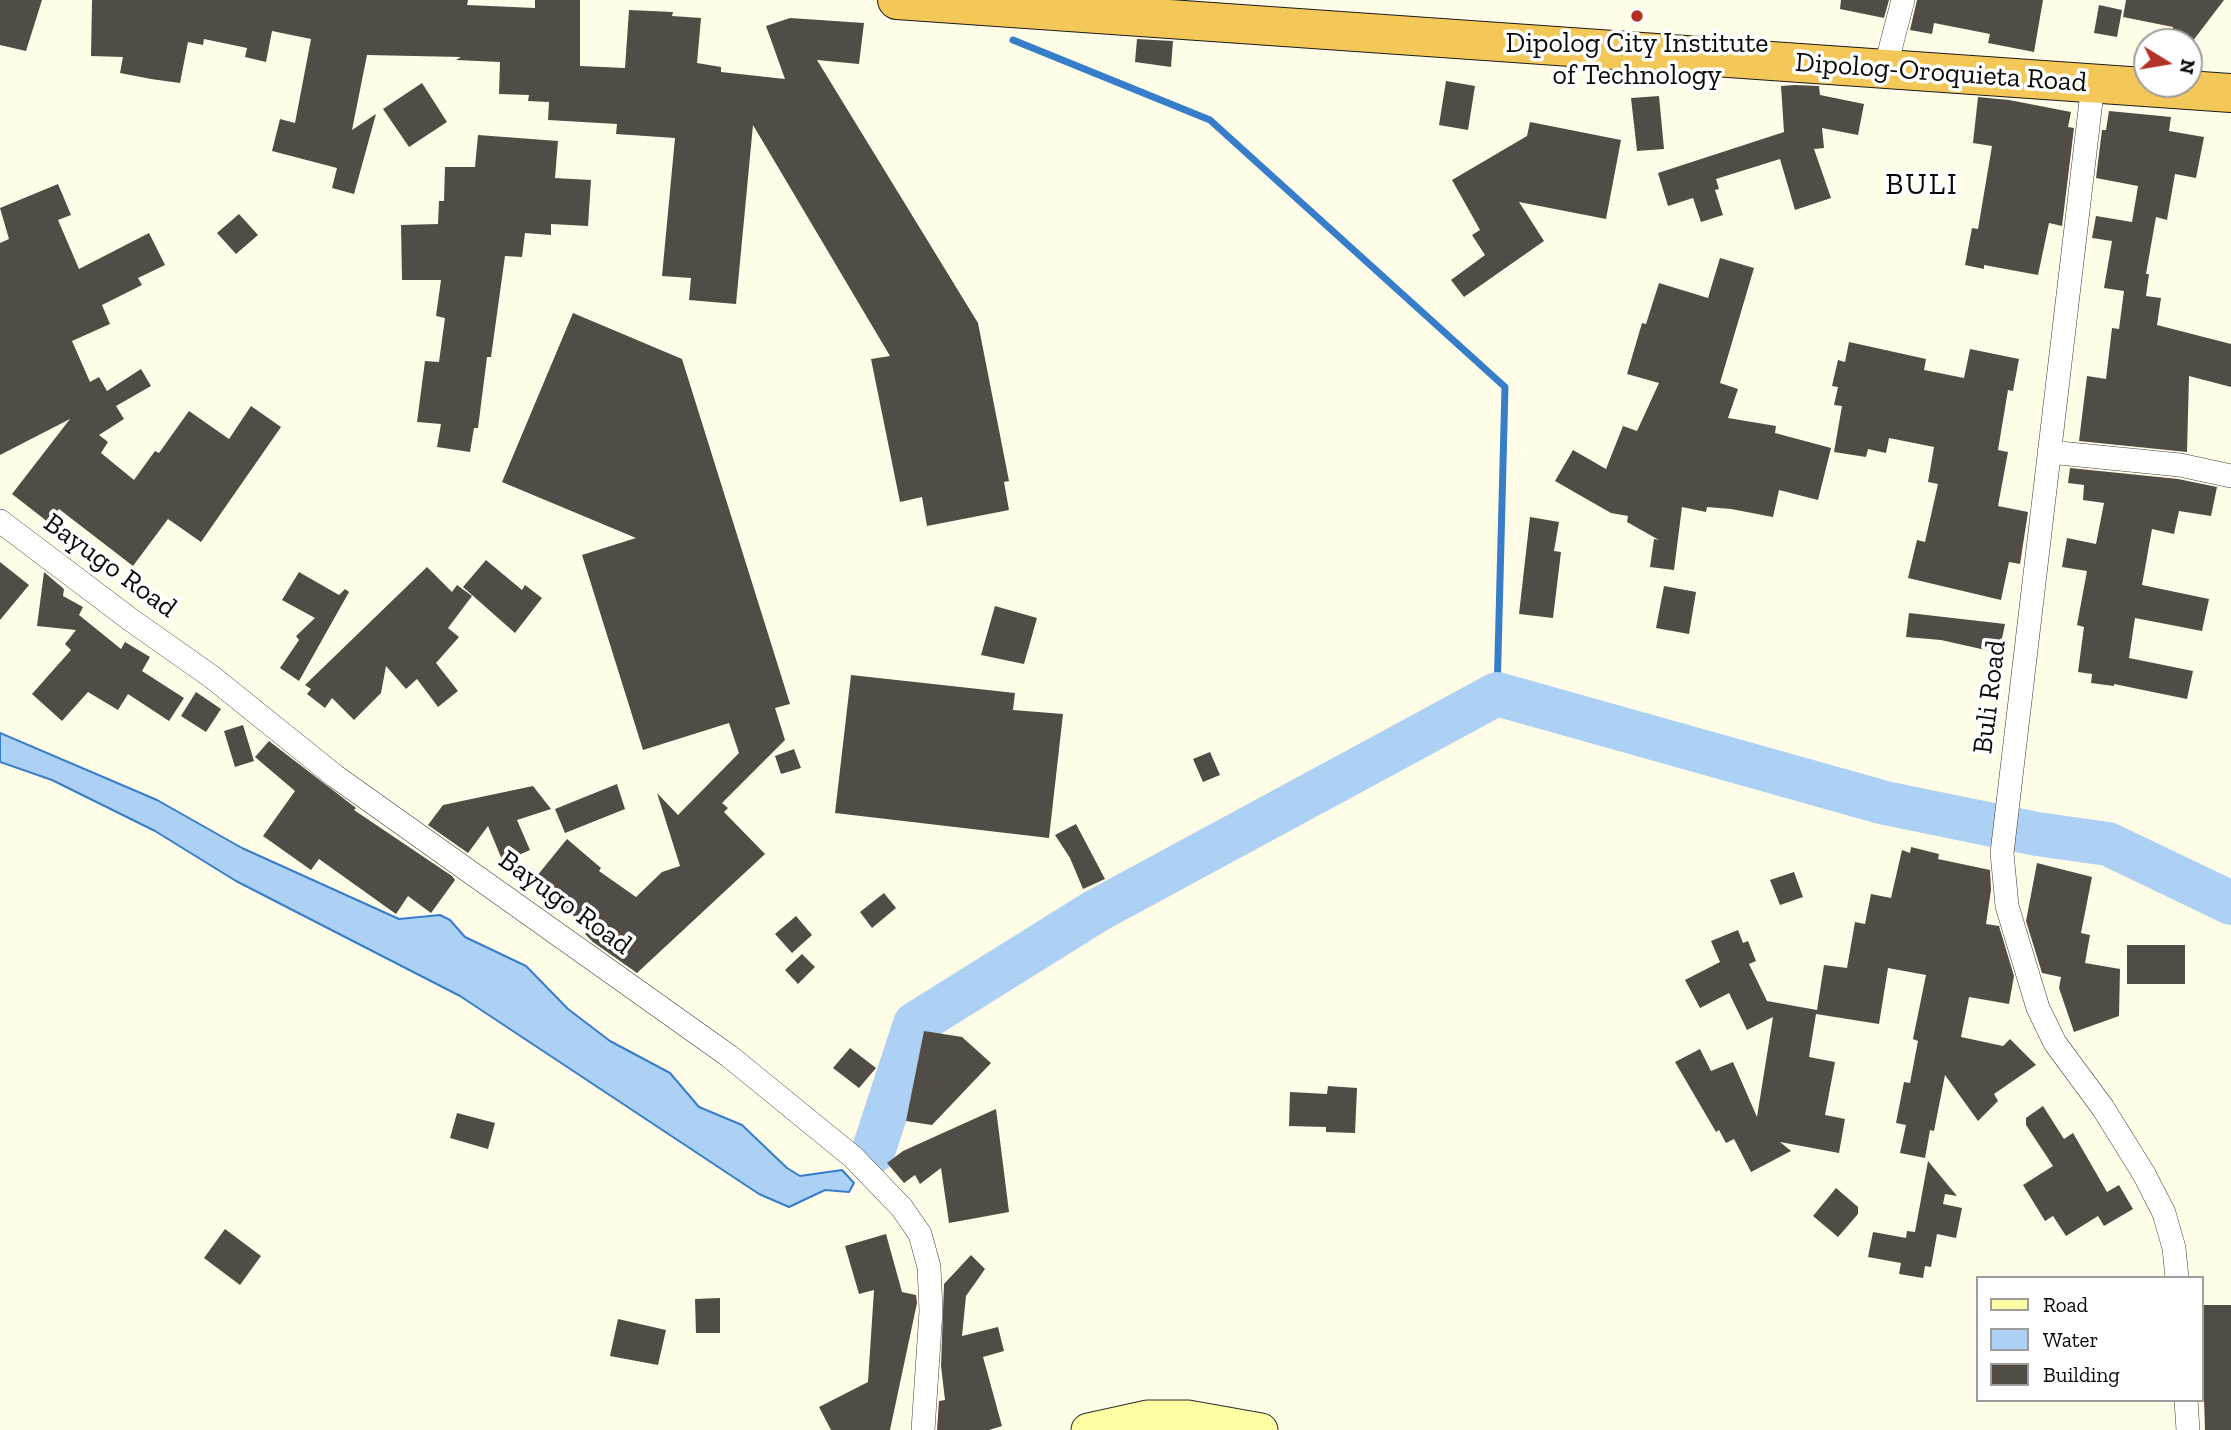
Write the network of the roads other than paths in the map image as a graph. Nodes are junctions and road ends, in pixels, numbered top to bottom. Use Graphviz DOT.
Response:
graph roads {
  1 [pos="897,0"];
  2 [pos="1903,0"];
  3 [pos="1885,69"];
  4 [pos="2093,84"];
  5 [pos="2231,93"];
  6 [pos="2049,452"];
  7 [pos="2231,476"];
  8 [pos="0,521"];
  9 [pos="2177,1276"];
  10 [pos="2186,1402"];
  11 [pos="923,1430"];
  12 [pos="1088,1430"];
  13 [pos="1261,1430"];
  14 [pos="2188,1430"];
  1 -- 3 [label="highway, Dipolog-Oroquieta Road"];
  2 -- 3 [label="street"];
  3 -- 4 [label="highway, Dipolog-Oroquieta Road"];
  4 -- 5 [label="highway, Dipolog-Oroquieta Road"];
  4 -- 6 [label="street, Buli Road"];
  6 -- 7 [label="street"];
  6 -- 9 [label="street, Buli Road"];
  8 -- 11 [label="street, Bayugo Road"];
  10 -- 14 [label="street"];
  12 -- 13 [label="main road"];
}
